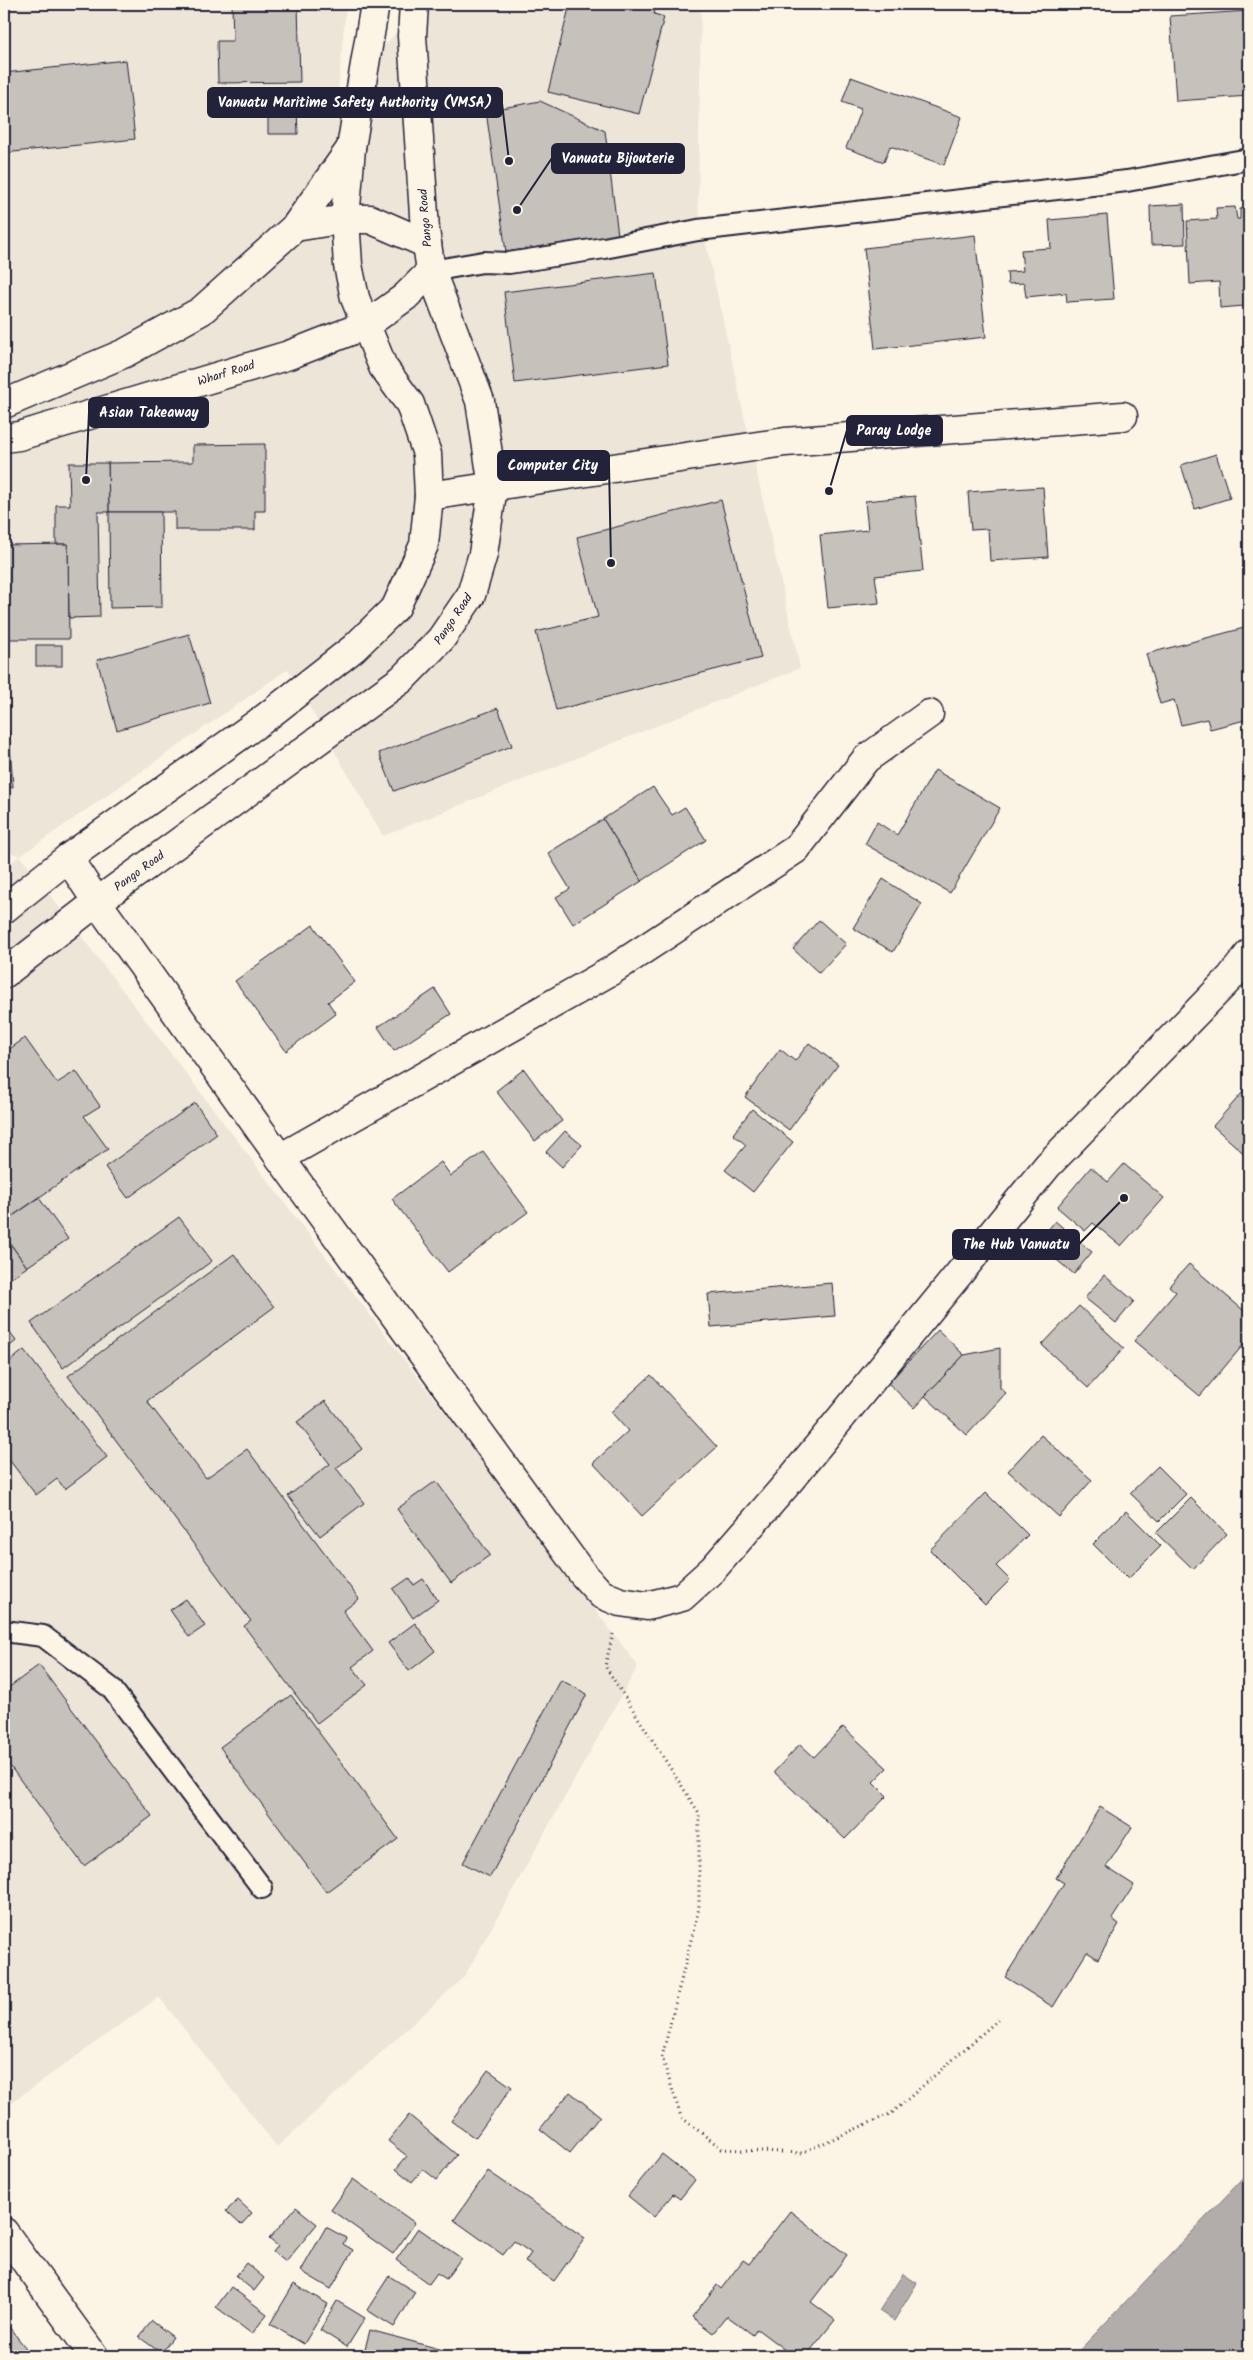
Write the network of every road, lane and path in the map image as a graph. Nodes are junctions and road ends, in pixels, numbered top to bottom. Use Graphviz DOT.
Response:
graph roads {
  1 [pos="376,4"];
  2 [pos="414,4"];
  3 [pos="351,148"];
  4 [pos="1249,159"];
  5 [pos="345,219"];
  6 [pos="295,227"];
  7 [pos="427,244"];
  8 [pos="431,271"];
  9 [pos="366,325"];
  10 [pos="4,404"];
  11 [pos="1123,416"];
  12 [pos="4,438"];
  13 [pos="493,487"];
  14 [pos="429,496"];
  15 [pos="929,714"];
  16 [pos="68,858"];
  17 [pos="97,902"];
  18 [pos="4,909"];
  19 [pos="1249,954"];
  20 [pos="4,974"];
  21 [pos="280,1158"];
  22 [pos="620,1602"];
  23 [pos="4,1631"];
  24 [pos="262,1888"];
  25 [pos="1000,2018"];
  26 [pos="4,2232"];
  27 [pos="94,2356"];
  1 -- 3 [label="street"];
  2 -- 7 [label="street, Pango Road"];
  3 -- 5 [label="street"];
  3 -- 6 [label="street"];
  4 -- 8 [label="lane"];
  5 -- 6 [label="street"];
  5 -- 7 [label="street"];
  5 -- 9 [label="street"];
  6 -- 10 [label="street"];
  7 -- 8 [label="street, Pango Road"];
  8 -- 9 [label="street, Wharf Road"];
  8 -- 13 [label="street, Pango Road"];
  9 -- 12 [label="street, Wharf Road"];
  9 -- 14 [label="street"];
  11 -- 13 [label="street"];
  13 -- 14 [label="street"];
  13 -- 17 [label="street, Pango Road"];
  14 -- 16 [label="street"];
  15 -- 21 [label="street"];
  16 -- 17 [label="street"];
  16 -- 18 [label="street"];
  17 -- 20 [label="street, Pango Road"];
  17 -- 21 [label="street"];
  19 -- 22 [label="street"];
  21 -- 22 [label="street"];
  22 -- 25 [label="path"];
  23 -- 24 [label="lane"];
  26 -- 27 [label="street"];
}
